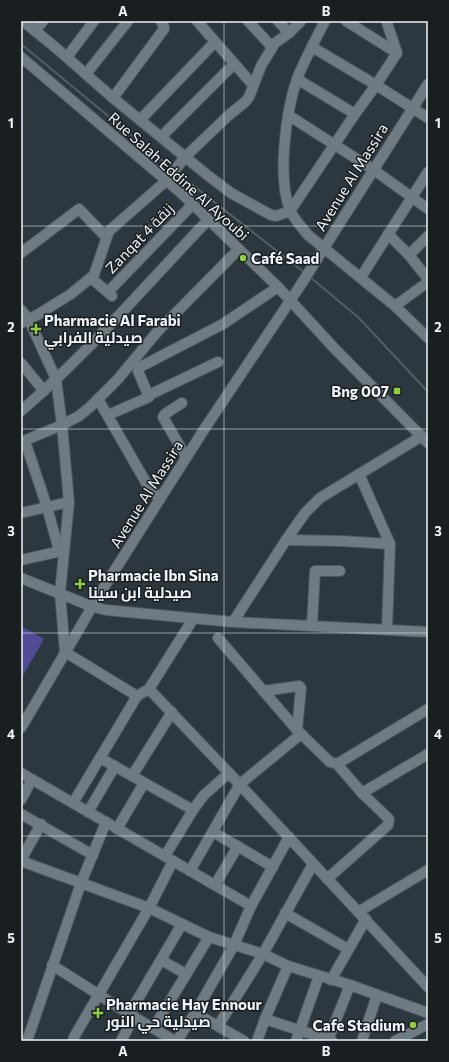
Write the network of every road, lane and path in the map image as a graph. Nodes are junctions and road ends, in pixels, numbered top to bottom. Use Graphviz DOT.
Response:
graph roads {
  1 [pos="24,21"];
  2 [pos="42,21"];
  3 [pos="94,21"];
  4 [pos="128,21"];
  5 [pos="161,21"];
  6 [pos="197,21"];
  7 [pos="248,21"];
  8 [pos="278,21"];
  9 [pos="301,21"];
  10 [pos="325,21"];
  11 [pos="346,21"];
  12 [pos="387,21"];
  13 [pos="35,31"];
  14 [pos="289,33"];
  15 [pos="215,42"];
  16 [pos="272,47"];
  17 [pos="312,47"];
  18 [pos="397,53"];
  19 [pos="21,57"];
  20 [pos="67,57"];
  21 [pos="234,64"];
  22 [pos="86,74"];
  23 [pos="297,79"];
  24 [pos="428,84"];
  25 [pos="254,85"];
  26 [pos="376,85"];
  27 [pos="113,98"];
  28 [pos="413,108"];
  29 [pos="355,114"];
  30 [pos="288,115"];
  31 [pos="428,118"];
  32 [pos="140,120"];
  33 [pos="160,137"];
  34 [pos="334,145"];
  35 [pos="184,158"];
  36 [pos="374,170"];
  37 [pos="428,172"];
  38 [pos="169,178"];
  39 [pos="412,198"];
  40 [pos="192,205"];
  41 [pos="428,209"];
  42 [pos="290,210"];
  43 [pos="208,220"];
  44 [pos="388,234"];
  45 [pos="428,236"];
  46 [pos="106,237"];
  47 [pos="324,248"];
  48 [pos="239,249"];
  49 [pos="21,253"];
  50 [pos="410,255"];
  51 [pos="361,277"];
  52 [pos="91,278"];
  53 [pos="428,280"];
  54 [pos="278,287"];
  55 [pos="290,300"];
  56 [pos="395,306"];
  57 [pos="21,310"];
  58 [pos="25,321"];
  59 [pos="428,338"];
  60 [pos="218,362"];
  61 [pos="21,363"];
  62 [pos="138,371"];
  63 [pos="56,379"];
  64 [pos="118,379"];
  65 [pos="44,391"];
  66 [pos="149,395"];
  67 [pos="98,399"];
  68 [pos="182,402"];
  69 [pos="21,411"];
  70 [pos="108,415"];
  71 [pos="62,425"];
  72 [pos="425,440"];
  73 [pos="23,442"];
  74 [pos="186,457"];
  75 [pos="359,474"];
  76 [pos="160,499"];
  77 [pos="69,502"];
  78 [pos="47,507"];
  79 [pos="21,513"];
  80 [pos="286,540"];
  81 [pos="390,544"];
  82 [pos="21,560"];
  83 [pos="340,571"];
  84 [pos="21,578"];
  85 [pos="60,593"];
  86 [pos="93,607"];
  87 [pos="193,619"];
  88 [pos="233,622"];
  89 [pos="312,625"];
  90 [pos="387,629"];
  91 [pos="428,632"];
  92 [pos="218,638"];
  93 [pos="65,652"];
  94 [pos="149,689"];
  95 [pos="263,691"];
  96 [pos="137,696"];
  97 [pos="428,709"];
  98 [pos="172,712"];
  99 [pos="21,728"];
  100 [pos="299,732"];
  101 [pos="428,754"];
  102 [pos="100,758"];
  103 [pos="337,764"];
  104 [pos="115,766"];
  105 [pos="229,772"];
  106 [pos="21,773"];
  107 [pos="132,776"];
  108 [pos="32,779"];
  109 [pos="144,783"];
  110 [pos="240,784"];
  111 [pos="362,793"];
  112 [pos="21,800"];
  113 [pos="73,803"];
  114 [pos="192,810"];
  115 [pos="88,812"];
  116 [pos="21,814"];
  117 [pos="106,822"];
  118 [pos="41,824"];
  119 [pos="117,828"];
  120 [pos="213,832"];
  121 [pos="289,836"];
  122 [pos="238,846"];
  123 [pos="93,855"];
  124 [pos="169,859"];
  125 [pos="21,860"];
  126 [pos="313,864"];
  127 [pos="273,867"];
  128 [pos="428,870"];
  129 [pos="190,871"];
  130 [pos="327,879"];
  131 [pos="82,883"];
  132 [pos="215,885"];
  133 [pos="251,906"];
  134 [pos="149,908"];
  135 [pos="358,912"];
  136 [pos="285,913"];
  137 [pos="366,919"];
  138 [pos="182,924"];
  139 [pos="209,937"];
  140 [pos="234,945"];
  141 [pos="348,949"];
  142 [pos="263,954"];
  143 [pos="161,960"];
  144 [pos="52,965"];
  145 [pos="288,966"];
  146 [pos="186,974"];
  147 [pos="319,976"];
  148 [pos="331,980"];
  149 [pos="350,985"];
  150 [pos="428,987"];
  151 [pos="97,994"];
  152 [pos="377,995"];
  153 [pos="195,1013"];
  154 [pos="428,1013"];
  155 [pos="131,1015"];
  156 [pos="265,1019"];
  157 [pos="428,1024"];
  158 [pos="218,1026"];
  159 [pos="154,1027"];
  160 [pos="298,1036"];
  161 [pos="330,1040"];
  162 [pos="27,1041"];
  163 [pos="73,1041"];
  164 [pos="121,1041"];
  165 [pos="176,1041"];
  166 [pos="244,1041"];
  167 [pos="257,1041"];
  168 [pos="362,1041"];
  169 [pos="394,1041"];
  1 -- 13 [label="street"];
  2 -- 13 [label="street"];
  3 -- 20 [label="street"];
  4 -- 22 [label="street"];
  5 -- 27 [label="street"];
  6 -- 15 [label="street"];
  7 -- 16 [label="street"];
  8 -- 14 [label="street"];
  9 -- 14 [label="street"];
  10 -- 17 [label="street"];
  11 -- 18 [label="street"];
  12 -- 18 [label="street"];
  13 -- 20 [label="street"];
  14 -- 16 [label="street"];
  15 -- 21 [label="street"];
  15 -- 32 [label="street"];
  16 -- 25 [label="street"];
  17 -- 23 [label="street"];
  17 -- 26 [label="street"];
  18 -- 26 [label="street"];
  19 -- 38 [label="street, Rue Salah Eddine Al Ayoubi"];
  20 -- 22 [label="street"];
  21 -- 25 [label="street"];
  21 -- 33 [label="street"];
  22 -- 27 [label="street"];
  23 -- 29 [label="street"];
  23 -- 30 [label="street"];
  24 -- 28 [label="street, Avenue Al Massira"];
  25 -- 35 [label="street"];
  26 -- 28 [label="street"];
  26 -- 29 [label="street"];
  27 -- 32 [label="street"];
  28 -- 31 [label="street"];
  28 -- 36 [label="street, Avenue Al Massira"];
  29 -- 34 [label="street"];
  30 -- 34 [label="street"];
  30 -- 42 [label="street"];
  32 -- 33 [label="street"];
  33 -- 35 [label="street"];
  34 -- 36 [label="street"];
  34 -- 42 [label="street"];
  35 -- 38 [label="street"];
  35 -- 42 [label="street"];
  36 -- 39 [label="street"];
  36 -- 47 [label="street, Avenue Al Massira"];
  37 -- 39 [label="street"];
  38 -- 40 [label="street, Rue Salah Eddine Al Ayoubi"];
  38 -- 46 [label="street"];
  39 -- 41 [label="street"];
  39 -- 44 [label="street"];
  40 -- 43 [label="street, Rue Salah Eddine Al Ayoubi"];
  40 -- 52 [label="street, Zanqat 4 زنقة"];
  42 -- 47 [label="street"];
  43 -- 48 [label="street, Rue Salah Eddine Al Ayoubi"];
  43 -- 63 [label="street"];
  44 -- 50 [label="street"];
  44 -- 51 [label="street"];
  45 -- 50 [label="street"];
  46 -- 49 [label="street"];
  46 -- 52 [label="street"];
  47 -- 51 [label="street"];
  47 -- 55 [label="street, Avenue Al Massira"];
  48 -- 54 [label="street, Rue Salah Eddine Al Ayoubi"];
  48 -- 64 [label="street"];
  50 -- 53 [label="street"];
  51 -- 56 [label="street"];
  52 -- 58 [label="street"];
  53 -- 56 [label="street"];
  54 -- 55 [label="street, Rue Salah Eddine Al Ayoubi"];
  54 -- 62 [label="street"];
  55 -- 72 [label="street, Rue Salah Eddine Al Ayoubi"];
  55 -- 74 [label="street, Avenue Al Massira"];
  56 -- 59 [label="street"];
  57 -- 58 [label="street"];
  58 -- 63 [label="street"];
  60 -- 66 [label="street"];
  61 -- 65 [label="street"];
  62 -- 64 [label="street"];
  62 -- 66 [label="street"];
  63 -- 65 [label="street"];
  63 -- 71 [label="street"];
  64 -- 67 [label="street"];
  65 -- 69 [label="street"];
  66 -- 70 [label="street"];
  67 -- 70 [label="street"];
  67 -- 71 [label="street"];
  68 -- 74 [label="street"];
  70 -- 76 [label="street"];
  71 -- 73 [label="street"];
  71 -- 77 [label="street"];
  72 -- 75 [label="street"];
  73 -- 78 [label="street"];
  74 -- 76 [label="street, Avenue Al Massira"];
  75 -- 80 [label="street"];
  75 -- 81 [label="street"];
  76 -- 86 [label="street, Avenue Al Massira"];
  77 -- 78 [label="street"];
  77 -- 85 [label="street"];
  78 -- 79 [label="street"];
  78 -- 82 [label="street"];
  80 -- 81 [label="street"];
  80 -- 88 [label="street"];
  81 -- 90 [label="street"];
  83 -- 89 [label="street"];
  84 -- 85 [label="street"];
  85 -- 86 [label="street"];
  85 -- 93 [label="street"];
  86 -- 87 [label="street"];
  86 -- 93 [label="street, Avenue Al Massira"];
  87 -- 88 [label="street"];
  87 -- 94 [label="street"];
  88 -- 89 [label="street"];
  89 -- 90 [label="street"];
  90 -- 91 [label="street"];
  92 -- 95 [label="street"];
  93 -- 96 [label="street"];
  93 -- 99 [label="street, Avenue Al Massira"];
  94 -- 96 [label="street"];
  94 -- 98 [label="street"];
  95 -- 100 [label="street"];
  95 -- 100 [label="street"];
  96 -- 102 [label="street"];
  97 -- 103 [label="street"];
  98 -- 105 [label="street"];
  98 -- 107 [label="street"];
  100 -- 103 [label="street"];
  100 -- 110 [label="street"];
  101 -- 111 [label="street"];
  102 -- 104 [label="street"];
  102 -- 113 [label="street"];
  103 -- 111 [label="street"];
  104 -- 107 [label="street"];
  104 -- 115 [label="street"];
  105 -- 110 [label="street"];
  105 -- 114 [label="street"];
  106 -- 108 [label="street"];
  107 -- 109 [label="street"];
  108 -- 112 [label="street"];
  108 -- 113 [label="street"];
  109 -- 114 [label="street"];
  109 -- 119 [label="street"];
  110 -- 120 [label="street"];
  110 -- 121 [label="street"];
  111 -- 130 [label="street"];
  113 -- 115 [label="street"];
  114 -- 124 [label="street"];
  115 -- 117 [label="street"];
  116 -- 118 [label="street"];
  117 -- 119 [label="street"];
  117 -- 123 [label="street"];
  118 -- 123 [label="street"];
  118 -- 125 [label="street"];
  119 -- 124 [label="street"];
  120 -- 122 [label="street"];
  120 -- 129 [label="street"];
  121 -- 126 [label="street"];
  121 -- 127 [label="street"];
  122 -- 127 [label="street"];
  122 -- 132 [label="street"];
  123 -- 131 [label="street"];
  124 -- 129 [label="street"];
  124 -- 134 [label="street"];
  125 -- 131 [label="street"];
  126 -- 130 [label="street"];
  126 -- 136 [label="street"];
  127 -- 133 [label="street"];
  128 -- 135 [label="street"];
  129 -- 132 [label="street"];
  130 -- 135 [label="street"];
  131 -- 134 [label="street"];
  131 -- 144 [label="street"];
  132 -- 133 [label="street"];
  133 -- 140 [label="street"];
  134 -- 138 [label="street"];
  134 -- 151 [label="street"];
  135 -- 137 [label="street"];
  136 -- 141 [label="street"];
  136 -- 142 [label="street"];
  137 -- 141 [label="street"];
  137 -- 150 [label="street"];
  138 -- 139 [label="street"];
  138 -- 143 [label="street"];
  139 -- 140 [label="street"];
  139 -- 146 [label="street"];
  140 -- 142 [label="street"];
  140 -- 153 [label="street"];
  141 -- 148 [label="street"];
  142 -- 145 [label="street"];
  142 -- 158 [label="street"];
  143 -- 146 [label="street"];
  143 -- 155 [label="street"];
  144 -- 151 [label="street"];
  144 -- 162 [label="street"];
  145 -- 147 [label="street"];
  145 -- 156 [label="street"];
  146 -- 159 [label="street"];
  147 -- 148 [label="street"];
  147 -- 160 [label="street"];
  148 -- 149 [label="street"];
  149 -- 152 [label="street"];
  149 -- 161 [label="street"];
  151 -- 155 [label="street"];
  151 -- 163 [label="street"];
  152 -- 154 [label="street"];
  152 -- 168 [label="street"];
  153 -- 158 [label="street"];
  153 -- 165 [label="street"];
  155 -- 159 [label="street"];
  155 -- 164 [label="street"];
  156 -- 160 [label="street"];
  156 -- 167 [label="street"];
  157 -- 169 [label="street"];
  158 -- 166 [label="street"];
  159 -- 165 [label="street"];
  160 -- 161 [label="street"];
}
